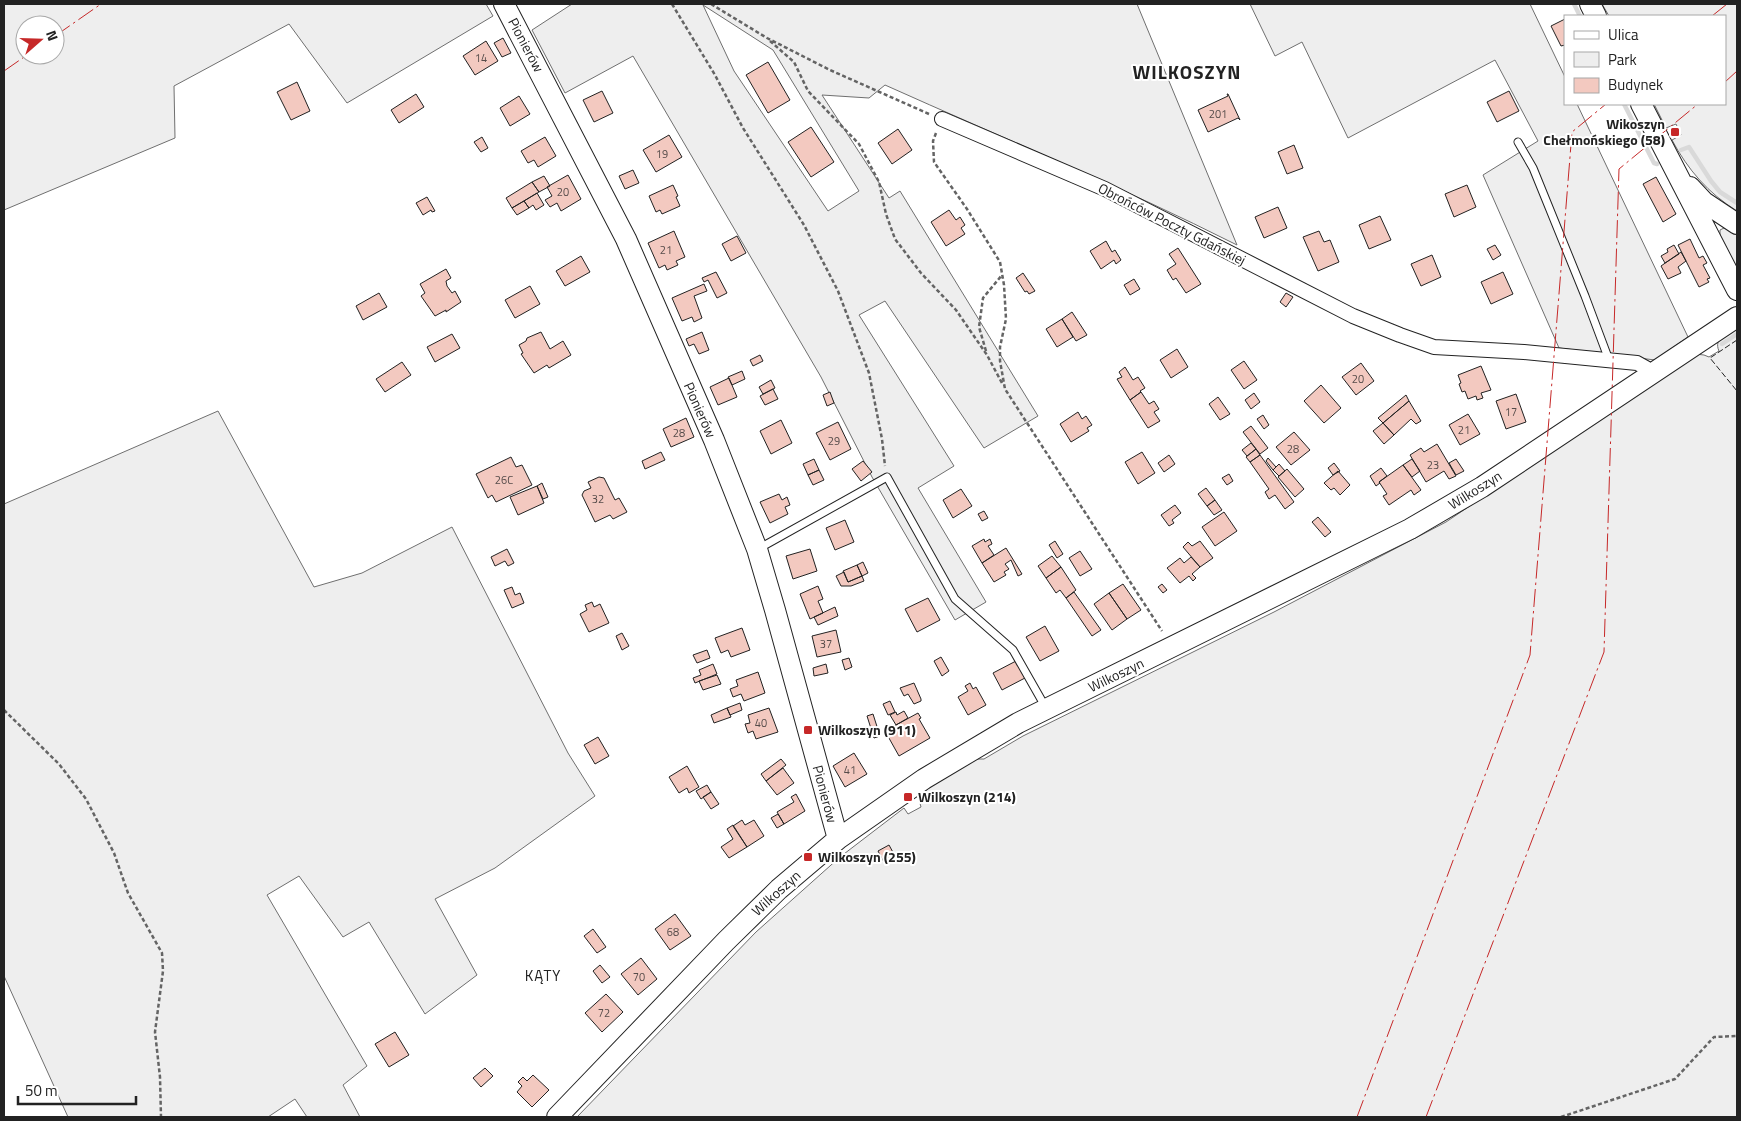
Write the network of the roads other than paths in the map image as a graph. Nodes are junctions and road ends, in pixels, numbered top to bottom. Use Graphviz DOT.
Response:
graph roads {
  1 [pos="504,4"];
  2 [pos="1642,105"];
  3 [pos="942,119"];
  4 [pos="1518,142"];
  5 [pos="1675,168"];
  6 [pos="1737,224"];
  7 [pos="1737,290"];
  8 [pos="1737,317"];
  9 [pos="1609,360"];
  10 [pos="1651,374"];
  11 [pos="757,549"];
  12 [pos="1046,708"];
  13 [pos="838,839"];
  14 [pos="557,1117"];
  1 -- 11 [label="street, Pionierów"];
  2 -- 5 [label="street"];
  3 -- 9 [label="street, Obrońców Poczty Gdańskiej"];
  4 -- 9 [label="lane"];
  5 -- 6 [label="street"];
  5 -- 7 [label="street"];
  8 -- 10 [label="street, Wilkoszyn"];
  9 -- 10 [label="street, Obrońców Poczty Gdańskiej"];
  10 -- 12 [label="street, Wilkoszyn"];
  11 -- 12 [label="lane"];
  11 -- 13 [label="street, Pionierów"];
  12 -- 13 [label="street, Wilkoszyn"];
  13 -- 14 [label="street, Wilkoszyn"];
}
